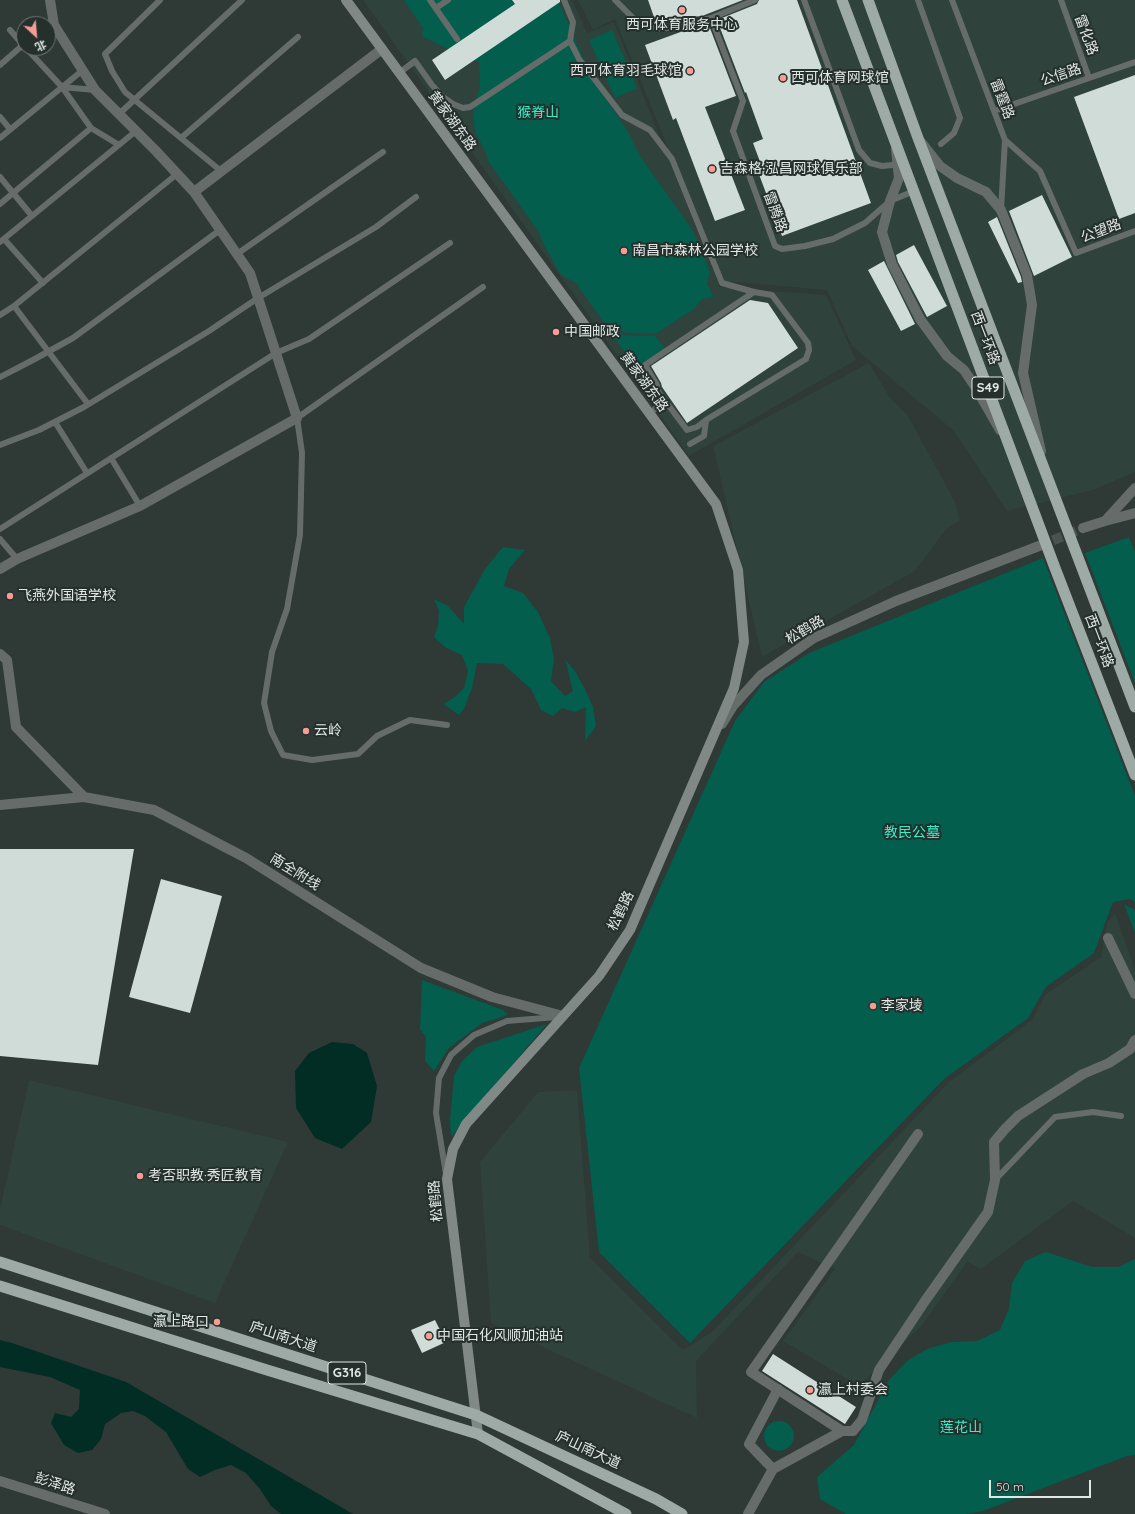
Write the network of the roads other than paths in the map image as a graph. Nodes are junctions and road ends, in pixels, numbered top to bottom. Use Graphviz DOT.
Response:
graph roads {
  1 [pos="50,0"];
  2 [pos="160,0"];
  3 [pos="242,0"];
  4 [pos="346,0"];
  5 [pos="430,0"];
  6 [pos="448,0"];
  7 [pos="564,0"];
  8 [pos="615,0"];
  9 [pos="754,0"];
  10 [pos="804,0"];
  11 [pos="842,0"];
  12 [pos="868,0"];
  13 [pos="918,0"];
  14 [pos="952,0"];
  15 [pos="1061,0"];
  16 [pos="436,8"];
  17 [pos="711,18"];
  18 [pos="10,30"];
  19 [pos="298,36"];
  20 [pos="16,37"];
  21 [pos="457,38"];
  22 [pos="570,41"];
  23 [pos="382,49"];
  24 [pos="16,52"];
  25 [pos="33,56"];
  26 [pos="1135,62"];
  27 [pos="0,65"];
  28 [pos="83,70"];
  29 [pos="399,73"];
  30 [pos="1089,78"];
  31 [pos="62,87"];
  32 [pos="95,90"];
  33 [pos="135,100"];
  34 [pos="994,111"];
  35 [pos="119,114"];
  36 [pos="0,116"];
  37 [pos="91,128"];
  38 [pos="10,129"];
  39 [pos="136,131"];
  40 [pos="0,138"];
  41 [pos="181,138"];
  42 [pos="918,138"];
  43 [pos="1005,140"];
  44 [pos="896,142"];
  45 [pos="941,144"];
  46 [pos="119,145"];
  47 [pos="383,152"];
  48 [pos="893,165"];
  49 [pos="221,171"];
  50 [pos="177,174"];
  51 [pos="0,176"];
  52 [pos="914,191"];
  53 [pos="194,192"];
  54 [pos="13,193"];
  55 [pos="416,197"];
  56 [pos="890,201"];
  57 [pos="0,204"];
  58 [pos="1001,210"];
  59 [pos="32,216"];
  60 [pos="220,230"];
  61 [pos="1135,230"];
  62 [pos="2,240"];
  63 [pos="450,243"];
  64 [pos="237,254"];
  65 [pos="42,283"];
  66 [pos="483,287"];
  67 [pos="754,292"];
  68 [pos="258,298"];
  69 [pos="14,306"];
  70 [pos="0,315"];
  71 [pos="48,352"];
  72 [pos="276,353"];
  73 [pos="0,376"];
  74 [pos="666,402"];
  75 [pos="88,404"];
  76 [pos="649,413"];
  77 [pos="297,418"];
  78 [pos="706,420"];
  79 [pos="55,422"];
  80 [pos="690,444"];
  81 [pos="0,445"];
  82 [pos="1014,457"];
  83 [pos="111,458"];
  84 [pos="87,474"];
  85 [pos="1049,484"];
  86 [pos="1135,488"];
  87 [pos="140,506"];
  88 [pos="1135,513"];
  89 [pos="1105,520"];
  90 [pos="1083,528"];
  91 [pos="0,529"];
  92 [pos="0,539"];
  93 [pos="1039,546"];
  94 [pos="17,559"];
  95 [pos="0,569"];
  96 [pos="0,654"];
  97 [pos="1135,707"];
  98 [pos="447,725"];
  99 [pos="710,742"];
  100 [pos="1135,775"];
  101 [pos="84,797"];
  102 [pos="0,805"];
  103 [pos="1108,938"];
  104 [pos="1135,994"];
  105 [pos="563,1016"];
  106 [pos="1135,1040"];
  107 [pos="1121,1116"];
  108 [pos="918,1134"];
  109 [pos="446,1179"];
  110 [pos="995,1180"];
  111 [pos="0,1262"];
  112 [pos="0,1286"];
  113 [pos="778,1389"];
  114 [pos="476,1415"];
  115 [pos="842,1431"];
  116 [pos="478,1434"];
  117 [pos="773,1468"];
  118 [pos="0,1481"];
  119 [pos="103,1514"];
  120 [pos="626,1514"];
  121 [pos="682,1514"];
  122 [pos="748,1514"];
  1 -- 28 [label="street"];
  2 -- 33 [label="lane"];
  3 -- 33 [label="lane"];
  4 -- 23 [label="main road, 黄家湖东路"];
  5 -- 16 [label="lane"];
  6 -- 16 [label="lane"];
  7 -- 22 [label="lane"];
  8 -- 17 [label="lane"];
  9 -- 17 [label="lane"];
  10 -- 48 [label="lane"];
  11 -- 44 [label="highway, 西一环路 / S49"];
  12 -- 42 [label="highway, 西一环路 / S49"];
  13 -- 45 [label="lane"];
  14 -- 34 [label="lane, 雷霆路"];
  15 -- 30 [label="lane, 雷化路"];
  16 -- 21 [label="lane"];
  17 -- 56 [label="lane, 雷腾路"];
  18 -- 20 [label="lane"];
  19 -- 41 [label="lane"];
  22 -- 29 [label="lane"];
  22 -- 67 [label="lane"];
  23 -- 29 [label="main road, 黄家湖东路"];
  23 -- 49 [label="street"];
  24 -- 27 [label="lane"];
  25 -- 31 [label="lane"];
  26 -- 30 [label="lane, 公信路"];
  28 -- 31 [label="lane"];
  28 -- 32 [label="street"];
  29 -- 76 [label="main road, 黄家湖东路"];
  30 -- 34 [label="lane, 公信路"];
  31 -- 32 [label="lane"];
  31 -- 37 [label="lane"];
  31 -- 38 [label="lane"];
  32 -- 35 [label="street"];
  33 -- 35 [label="lane"];
  33 -- 41 [label="lane"];
  34 -- 43 [label="lane, 雷霆路"];
  35 -- 39 [label="street"];
  36 -- 38 [label="lane"];
  37 -- 46 [label="lane"];
  37 -- 54 [label="lane"];
  38 -- 40 [label="lane"];
  39 -- 46 [label="lane"];
  39 -- 50 [label="street"];
  41 -- 49 [label="lane"];
  42 -- 58 [label="street"];
  42 -- 85 [label="highway, 西一环路 / S49"];
  43 -- 58 [label="lane, 雷霆路"];
  43 -- 61 [label="lane, 公望路"];
  44 -- 52 [label="highway, 西一环路 / S49"];
  44 -- 56 [label="street"];
  46 -- 59 [label="lane"];
  47 -- 64 [label="lane"];
  49 -- 53 [label="street"];
  50 -- 53 [label="street"];
  50 -- 65 [label="lane"];
  51 -- 54 [label="lane"];
  52 -- 56 [label="lane, 雷腾路"];
  52 -- 82 [label="highway, 西一环路 / S49"];
  53 -- 60 [label="street"];
  54 -- 57 [label="lane"];
  54 -- 59 [label="lane"];
  55 -- 68 [label="lane"];
  56 -- 82 [label="street"];
  58 -- 85 [label="street"];
  59 -- 62 [label="lane"];
  60 -- 64 [label="street"];
  60 -- 71 [label="lane"];
  62 -- 65 [label="lane"];
  63 -- 72 [label="lane"];
  64 -- 68 [label="street"];
  65 -- 69 [label="lane"];
  66 -- 77 [label="lane"];
  67 -- 74 [label="lane"];
  67 -- 78 [label="lane"];
  68 -- 72 [label="street"];
  68 -- 75 [label="lane"];
  69 -- 70 [label="lane"];
  69 -- 71 [label="lane"];
  71 -- 73 [label="lane"];
  71 -- 75 [label="lane"];
  72 -- 77 [label="street"];
  72 -- 83 [label="lane"];
  74 -- 76 [label="lane"];
  74 -- 78 [label="lane"];
  75 -- 79 [label="lane"];
  76 -- 99 [label="main road, 黄家湖东路"];
  77 -- 87 [label="street"];
  77 -- 98 [label="lane"];
  78 -- 80 [label="lane"];
  79 -- 81 [label="lane"];
  79 -- 84 [label="lane"];
  82 -- 100 [label="highway, 西一环路 / S49"];
  83 -- 84 [label="lane"];
  83 -- 87 [label="lane"];
  84 -- 91 [label="lane"];
  85 -- 97 [label="highway, 西一环路 / S49"];
  86 -- 89 [label="street"];
  87 -- 94 [label="street"];
  88 -- 89 [label="street"];
  89 -- 90 [label="street"];
  92 -- 94 [label="lane"];
  93 -- 99 [label="street, 松鹤路"];
  94 -- 95 [label="street"];
  96 -- 101 [label="street"];
  99 -- 105 [label="main road, 松鹤路"];
  101 -- 102 [label="street, 南全附线"];
  101 -- 105 [label="street, 南全附线"];
  103 -- 104 [label="street"];
  105 -- 109 [label="main road, 松鹤路"];
  105 -- 109 [label="lane"];
  106 -- 110 [label="street"];
  107 -- 110 [label="lane"];
  108 -- 113 [label="street"];
  109 -- 114 [label="main road, 松鹤路"];
  110 -- 115 [label="street"];
  111 -- 114 [label="highway, 庐山南大道 / G316"];
  112 -- 116 [label="highway, G316"];
  113 -- 115 [label="street"];
  113 -- 117 [label="street"];
  114 -- 116 [label="main road, 松鹤路"];
  114 -- 121 [label="highway, 庐山南大道 / G316"];
  115 -- 117 [label="street"];
  116 -- 120 [label="highway, G316"];
  117 -- 122 [label="street"];
  118 -- 119 [label="street, 彭泽路"];
}
